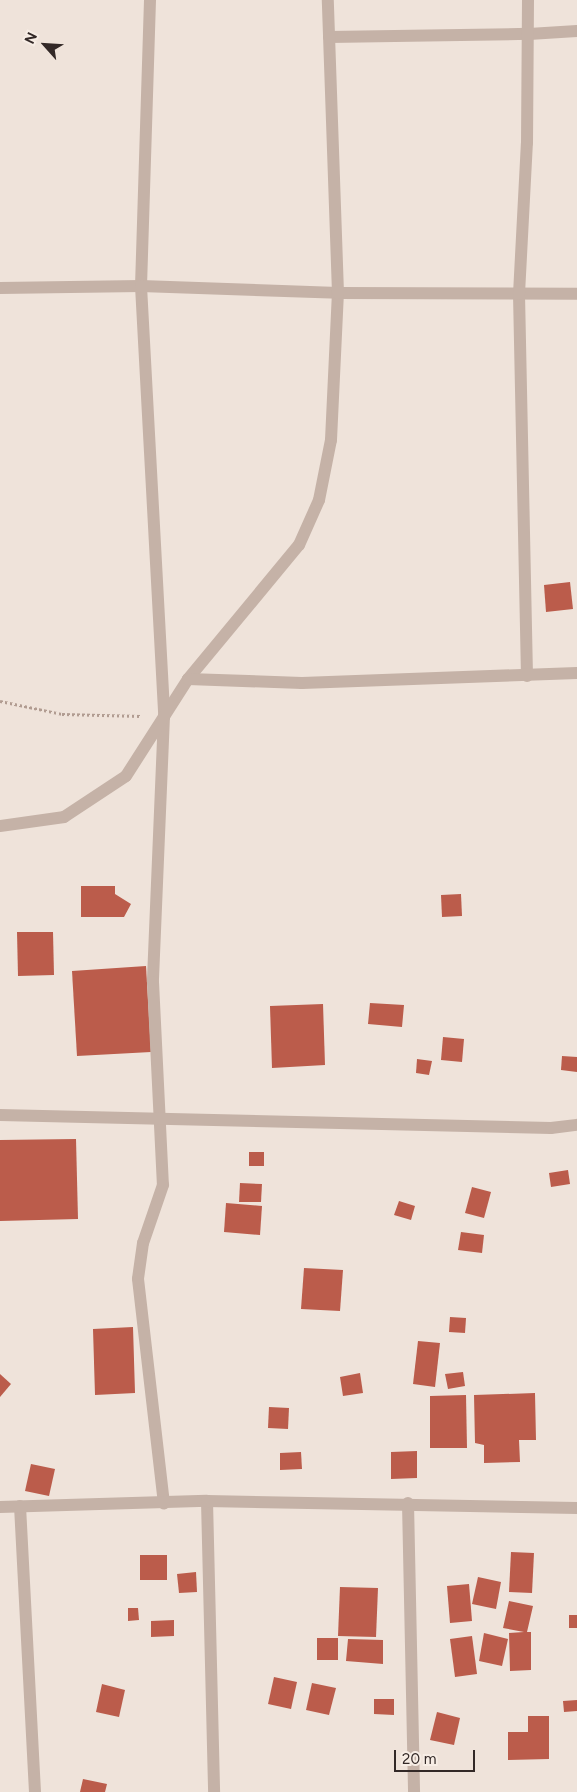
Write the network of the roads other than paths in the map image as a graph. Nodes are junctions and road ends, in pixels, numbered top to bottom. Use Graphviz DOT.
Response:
graph roads {
  1 [pos="150,0"];
  2 [pos="328,0"];
  3 [pos="528,0"];
  4 [pos="577,31"];
  5 [pos="529,34"];
  6 [pos="329,37"];
  7 [pos="141,286"];
  8 [pos="0,288"];
  9 [pos="338,294"];
  10 [pos="519,294"];
  11 [pos="577,294"];
  12 [pos="577,673"];
  13 [pos="527,676"];
  14 [pos="188,679"];
  15 [pos="164,716"];
  16 [pos="0,826"];
  17 [pos="0,1115"];
  18 [pos="161,1118"];
  19 [pos="577,1125"];
  20 [pos="207,1501"];
  21 [pos="164,1503"];
  22 [pos="408,1503"];
  23 [pos="20,1506"];
  24 [pos="0,1507"];
  25 [pos="577,1508"];
  26 [pos="35,1792"];
  27 [pos="214,1792"];
  28 [pos="414,1792"];
  1 -- 7 [label="street"];
  2 -- 6 [label="street"];
  3 -- 5 [label="street"];
  4 -- 5 [label="street"];
  5 -- 6 [label="street"];
  5 -- 10 [label="street"];
  6 -- 9 [label="street"];
  7 -- 8 [label="street"];
  7 -- 9 [label="street"];
  7 -- 15 [label="street"];
  9 -- 10 [label="street"];
  9 -- 14 [label="street"];
  10 -- 11 [label="street"];
  10 -- 13 [label="street"];
  12 -- 13 [label="street"];
  13 -- 14 [label="street"];
  14 -- 15 [label="street"];
  15 -- 16 [label="street"];
  15 -- 18 [label="street"];
  17 -- 18 [label="street"];
  18 -- 19 [label="street"];
  18 -- 21 [label="street"];
  20 -- 21 [label="street"];
  20 -- 22 [label="street"];
  20 -- 27 [label="street"];
  21 -- 23 [label="street"];
  22 -- 25 [label="street"];
  22 -- 28 [label="street"];
  23 -- 24 [label="street"];
  23 -- 26 [label="street"];
}
